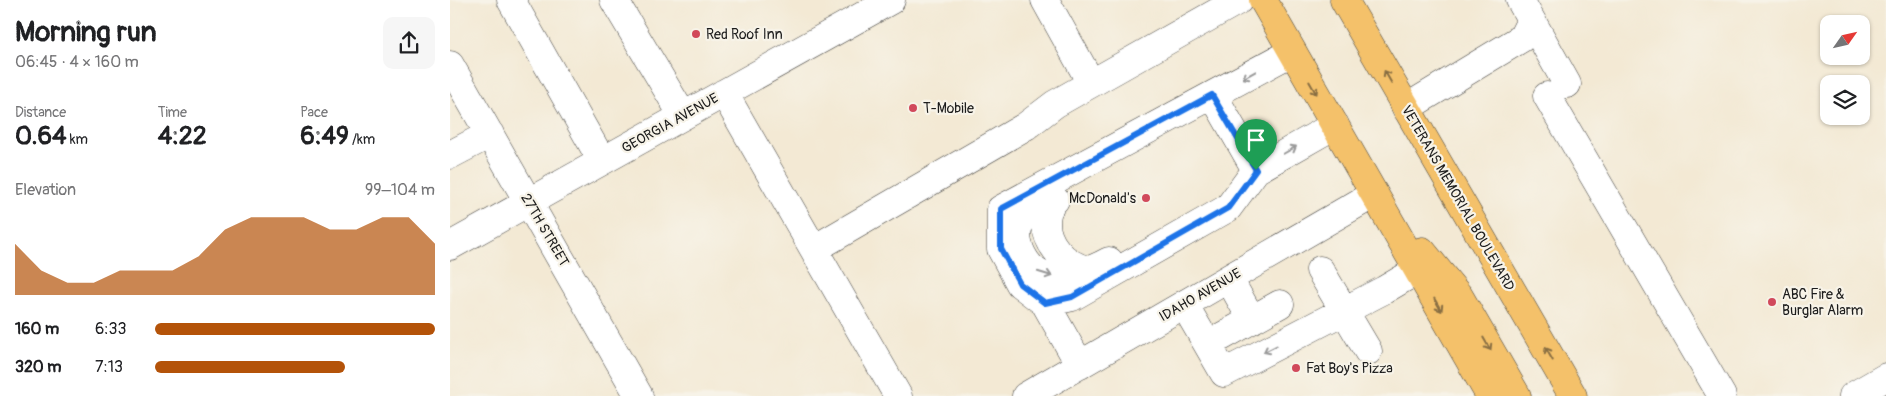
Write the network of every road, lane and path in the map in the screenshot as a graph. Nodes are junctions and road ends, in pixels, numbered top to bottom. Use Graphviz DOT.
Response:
graph roads {
  1 [pos="511,0"];
  2 [pos="614,0"];
  3 [pos="891,0"];
  4 [pos="1045,0"];
  5 [pos="1239,0"];
  6 [pos="1263,0"];
  7 [pos="1344,0"];
  8 [pos="1525,10"];
  9 [pos="1292,52"];
  10 [pos="450,65"];
  11 [pos="1091,83"];
  12 [pos="724,93"];
  13 [pos="1212,95"];
  14 [pos="1406,108"];
  15 [pos="1176,115"];
  16 [pos="683,116"];
  17 [pos="1335,125"];
  18 [pos="490,134"];
  19 [pos="450,155"];
  20 [pos="602,161"];
  21 [pos="1256,170"];
  22 [pos="1374,194"];
  23 [pos="529,202"];
  24 [pos="1228,208"];
  25 [pos="450,246"];
  26 [pos="814,249"];
  27 [pos="1320,270"];
  28 [pos="1418,270"];
  29 [pos="1229,278"];
  30 [pos="1045,303"];
  31 [pos="1184,304"];
  32 [pos="1280,304"];
  33 [pos="1345,310"];
  34 [pos="1252,320"];
  35 [pos="1221,338"];
  36 [pos="1368,351"];
  37 [pos="1080,365"];
  38 [pos="1886,377"];
  39 [pos="639,396"];
  40 [pos="898,396"];
  41 [pos="1026,396"];
  42 [pos="1490,396"];
  43 [pos="1517,396"];
  44 [pos="1573,396"];
  45 [pos="1722,396"];
  46 [pos="1853,396"];
  1 -- 20 [label="street"];
  2 -- 16 [label="street"];
  3 -- 12 [label="street, GEORGIA AVENUE"];
  4 -- 11 [label="street"];
  5 -- 11 [label="street"];
  6 -- 9 [label="main road"];
  14 -- 7 [label="main road, VETERANS MEMORIAL BOULEVARD, one-way"];
  8 -- 14 [label="street"];
  8 -- 45 [label="street"];
  9 -- 13 [label="street, one-way"];
  9 -- 17 [label="main road, one-way"];
  10 -- 18 [label="street, 27TH STREET"];
  11 -- 26 [label="street"];
  12 -- 16 [label="street, GEORGIA AVENUE"];
  12 -- 26 [label="street"];
  13 -- 15 [label="street"];
  13 -- 21 [label="street"];
  44 -- 14 [label="main road, VETERANS MEMORIAL BOULEVARD, one-way"];
  15 -- 24 [label="street, one-way"];
  15 -- 30 [label="street"];
  16 -- 20 [label="street, GEORGIA AVENUE"];
  21 -- 17 [label="street, one-way"];
  17 -- 22 [label="main road"];
  18 -- 19 [label="street"];
  18 -- 23 [label="street, 27TH STREET"];
  20 -- 23 [label="street, GEORGIA AVENUE"];
  21 -- 24 [label="street"];
  22 -- 28 [label="main road"];
  22 -- 29 [label="street, IDAHO AVENUE"];
  22 -- 43 [label="main road, one-way"];
  23 -- 25 [label="street, GEORGIA AVENUE"];
  23 -- 39 [label="street, 27TH STREET"];
  24 -- 30 [label="street"];
  26 -- 40 [label="street"];
  27 -- 33 [label="street"];
  28 -- 33 [label="street"];
  28 -- 42 [label="main road, one-way"];
  29 -- 31 [label="street, IDAHO AVENUE"];
  29 -- 34 [label="street"];
  30 -- 37 [label="street"];
  33 -- 31 [label="street, one-way"];
  31 -- 37 [label="street, IDAHO AVENUE"];
  32 -- 34 [label="street"];
  33 -- 36 [label="street"];
  34 -- 35 [label="street"];
  37 -- 41 [label="street, IDAHO AVENUE"];
  38 -- 46 [label="street"];
}
